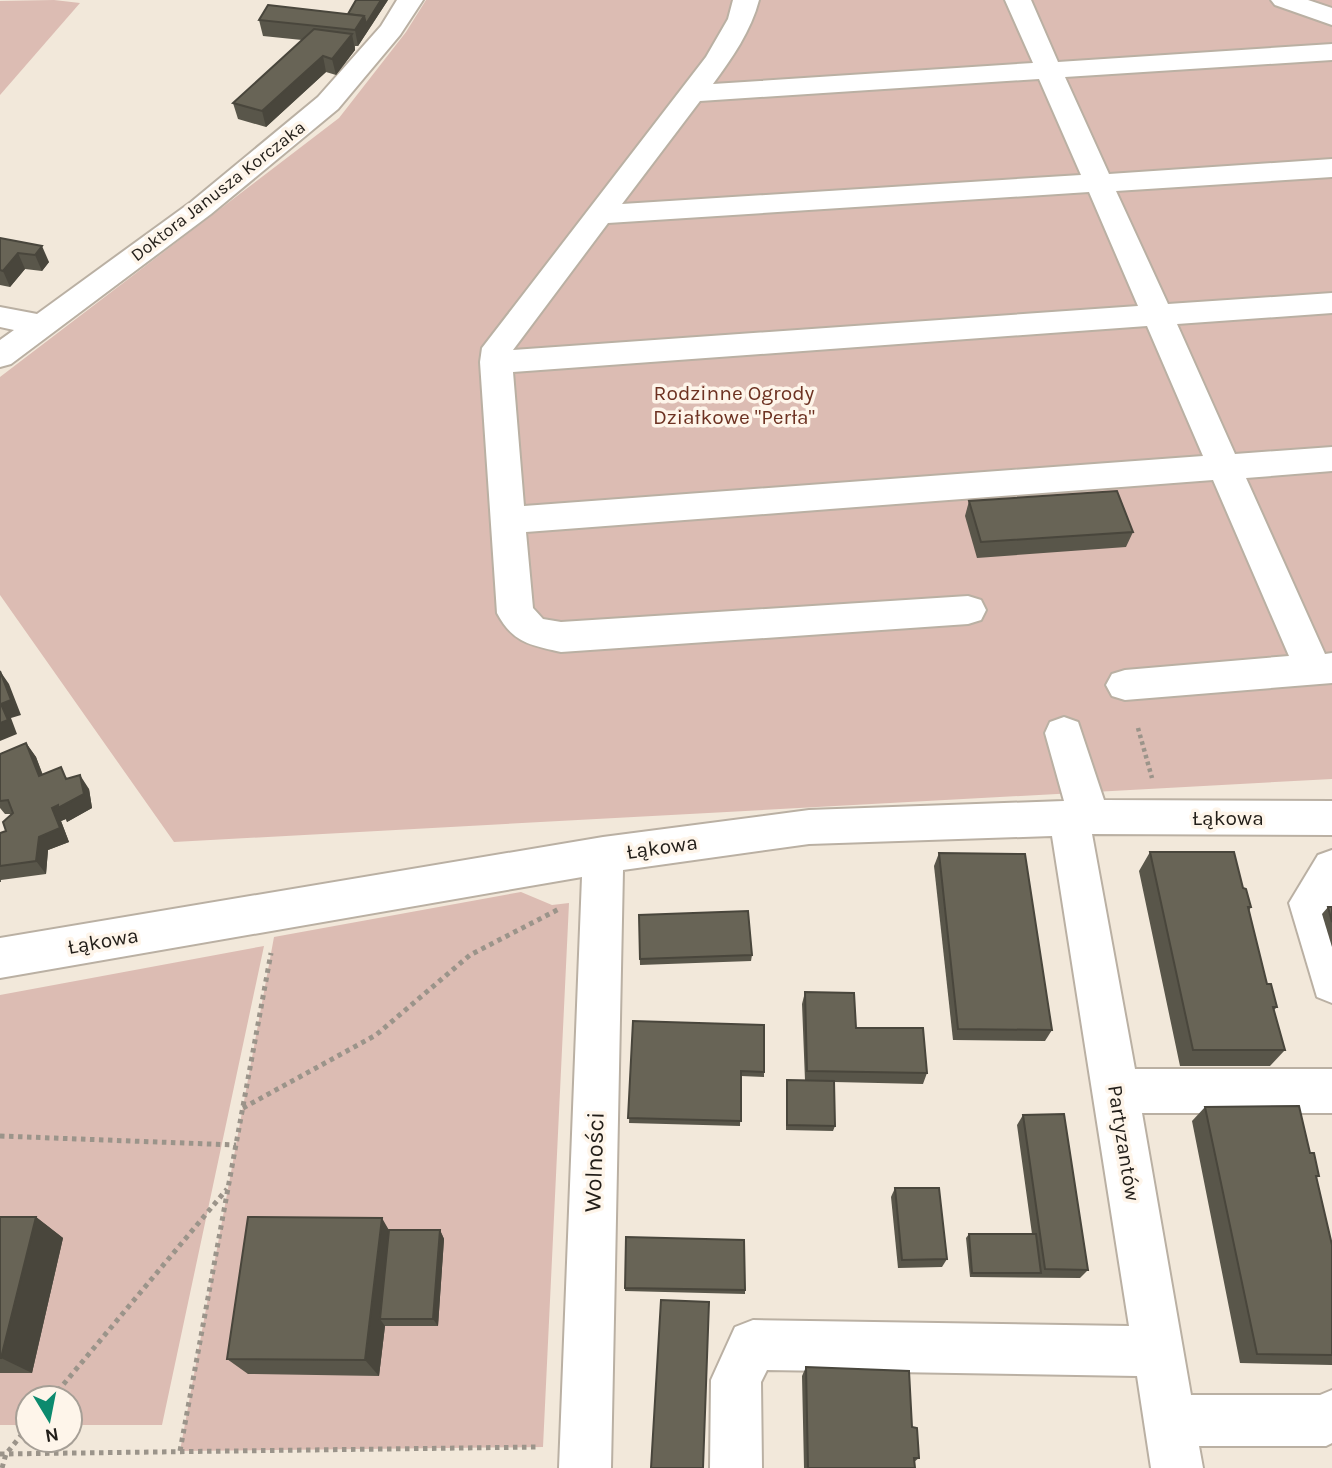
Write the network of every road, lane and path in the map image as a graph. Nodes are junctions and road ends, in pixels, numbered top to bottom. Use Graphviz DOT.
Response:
graph roads {
  1 [pos="410,0"];
  2 [pos="746,0"];
  3 [pos="1018,0"];
  4 [pos="1284,0"];
  5 [pos="1332,17"];
  6 [pos="1332,52"];
  7 [pos="1049,70"];
  8 [pos="692,93"];
  9 [pos="1332,168"];
  10 [pos="1098,183"];
  11 [pos="598,215"];
  12 [pos="1332,303"];
  13 [pos="1156,315"];
  14 [pos="0,317"];
  15 [pos="42,325"];
  16 [pos="0,356"];
  17 [pos="496,362"];
  18 [pos="1332,459"];
  19 [pos="1224,467"];
  20 [pos="508,520"];
  21 [pos="968,610"];
  22 [pos="1323,669"];
  23 [pos="1125,685"];
  24 [pos="1063,733"];
  25 [pos="1079,817"];
  26 [pos="1332,818"];
  27 [pos="603,855"];
  28 [pos="1332,867"];
  29 [pos="569,903"];
  30 [pos="272,950"];
  31 [pos="0,958"];
  32 [pos="1332,983"];
  33 [pos="1116,1091"];
  34 [pos="1332,1091"];
  35 [pos="243,1108"];
  36 [pos="0,1136"];
  37 [pos="236,1144"];
  38 [pos="228,1187"];
  39 [pos="1158,1351"];
  40 [pos="64,1384"];
  41 [pos="1332,1415"];
  42 [pos="1173,1445"];
  43 [pos="543,1447"];
  44 [pos="180,1451"];
  45 [pos="3,1454"];
  46 [pos="2,1468"];
  47 [pos="584,1468"];
  48 [pos="736,1468"];
  1 -- 15 [label="street, Doktora Janusza Korczaka"];
  2 -- 8 [label="street"];
  3 -- 7 [label="street"];
  4 -- 5 [label="street"];
  6 -- 7 [label="street"];
  7 -- 8 [label="street"];
  7 -- 10 [label="street"];
  8 -- 11 [label="street"];
  9 -- 10 [label="street"];
  10 -- 11 [label="street"];
  10 -- 13 [label="street"];
  11 -- 17 [label="street"];
  12 -- 13 [label="street"];
  13 -- 17 [label="street"];
  13 -- 19 [label="street"];
  14 -- 15 [label="street"];
  15 -- 16 [label="street, Doktora Janusza Korczaka"];
  17 -- 20 [label="street"];
  18 -- 19 [label="street"];
  19 -- 20 [label="street"];
  19 -- 22 [label="street"];
  20 -- 21 [label="street"];
  22 -- 23 [label="street"];
  24 -- 25 [label="street, Partyzantów"];
  25 -- 26 [label="street, Łąkowa"];
  25 -- 27 [label="street, Łąkowa"];
  25 -- 33 [label="street, Partyzantów"];
  27 -- 31 [label="street, Łąkowa"];
  27 -- 47 [label="street, Wolności"];
  28 -- 32 [label="street"];
  29 -- 35 [label="path"];
  30 -- 35 [label="path"];
  33 -- 34 [label="street"];
  33 -- 39 [label="street, Partyzantów"];
  35 -- 37 [label="path"];
  36 -- 37 [label="path"];
  37 -- 38 [label="path"];
  38 -- 40 [label="path"];
  38 -- 44 [label="path"];
  39 -- 42 [label="street, Partyzantów"];
  39 -- 48 [label="street"];
  41 -- 42 [label="street"];
  43 -- 44 [label="path"];
  44 -- 45 [label="path"];
  45 -- 46 [label="path"];
}
